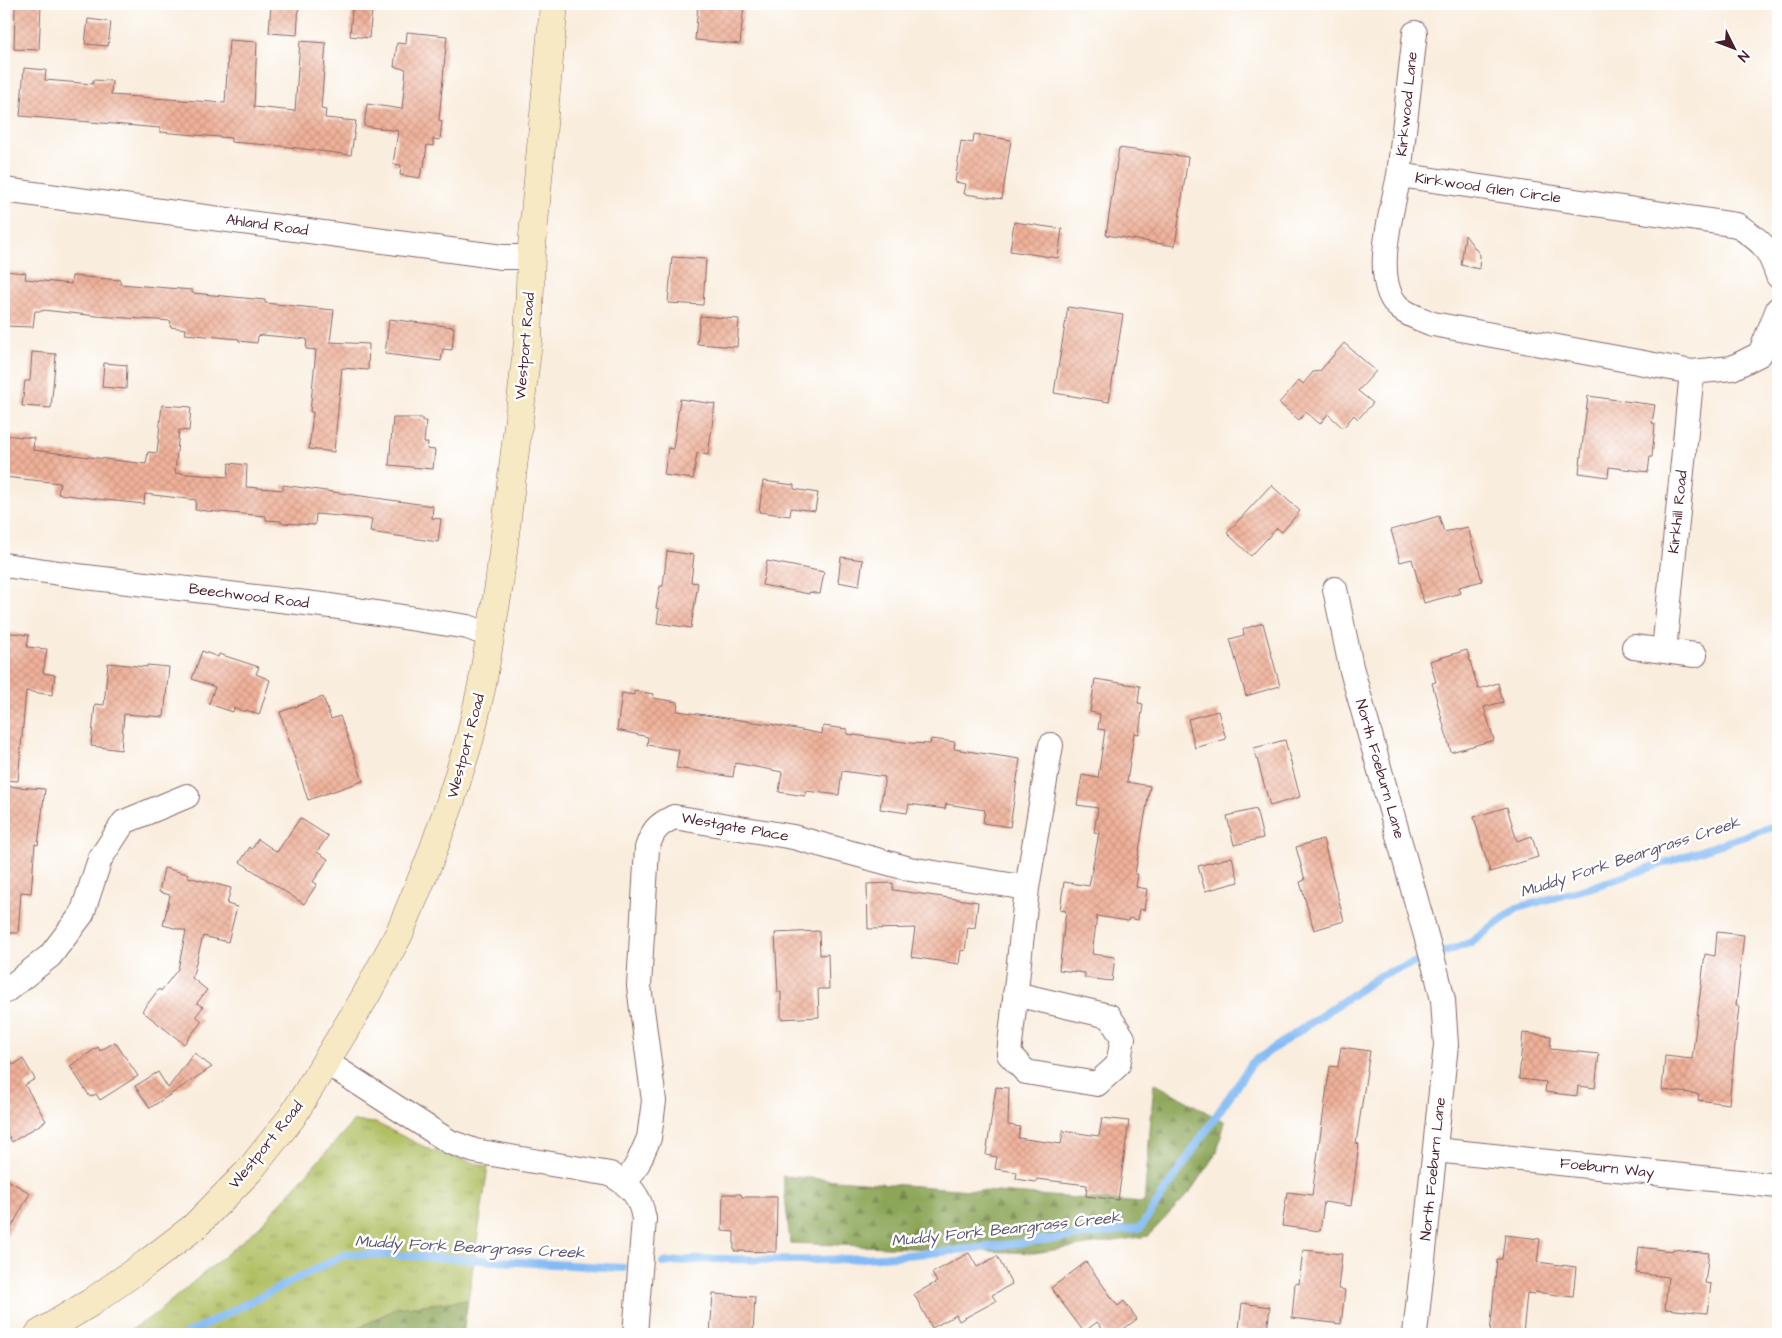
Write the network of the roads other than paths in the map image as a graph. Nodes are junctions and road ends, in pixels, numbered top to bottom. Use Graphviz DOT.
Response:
graph roads {
  1 [pos="554,4"];
  2 [pos="1415,33"];
  3 [pos="1399,175"];
  4 [pos="4,190"];
  5 [pos="532,258"];
  6 [pos="1778,276"];
  7 [pos="1778,309"];
  8 [pos="1692,372"];
  9 [pos="4,565"];
  10 [pos="1335,589"];
  11 [pos="491,636"];
  12 [pos="1634,647"];
  13 [pos="1664,651"];
  14 [pos="1695,655"];
  15 [pos="1051,745"];
  16 [pos="187,796"];
  17 [pos="1027,888"];
  18 [pos="4,992"];
  19 [pos="1015,994"];
  20 [pos="326,1062"];
  21 [pos="1435,1150"];
  22 [pos="626,1183"];
  23 [pos="1778,1186"];
  24 [pos="39,1334"];
  25 [pos="636,1334"];
  26 [pos="1415,1334"];
  1 -- 5 [label="main road, Westport Road"];
  2 -- 3 [label="street, Kirkwood Lane"];
  3 -- 6 [label="street, Kirkwood Glen Circle"];
  3 -- 8 [label="street, Kirkwood Glen Circle"];
  4 -- 5 [label="street, Ahland Road"];
  5 -- 11 [label="main road, Westport Road"];
  7 -- 8 [label="street, Kirkwood Glen Circle"];
  8 -- 13 [label="street, Kirkhill Road"];
  9 -- 11 [label="street, Beechwood Road"];
  10 -- 21 [label="street, North Foeburn Lane"];
  11 -- 20 [label="main road, Westport Road"];
  12 -- 13 [label="street"];
  13 -- 14 [label="street"];
  15 -- 17 [label="street"];
  16 -- 18 [label="street"];
  17 -- 19 [label="street"];
  17 -- 22 [label="street, Westgate Place"];
  19 -- 19 [label="street"];
  20 -- 22 [label="street"];
  20 -- 24 [label="main road, Westport Road"];
  21 -- 23 [label="street, Foeburn Way"];
  21 -- 26 [label="street, North Foeburn Lane"];
  22 -- 25 [label="street"];
}
